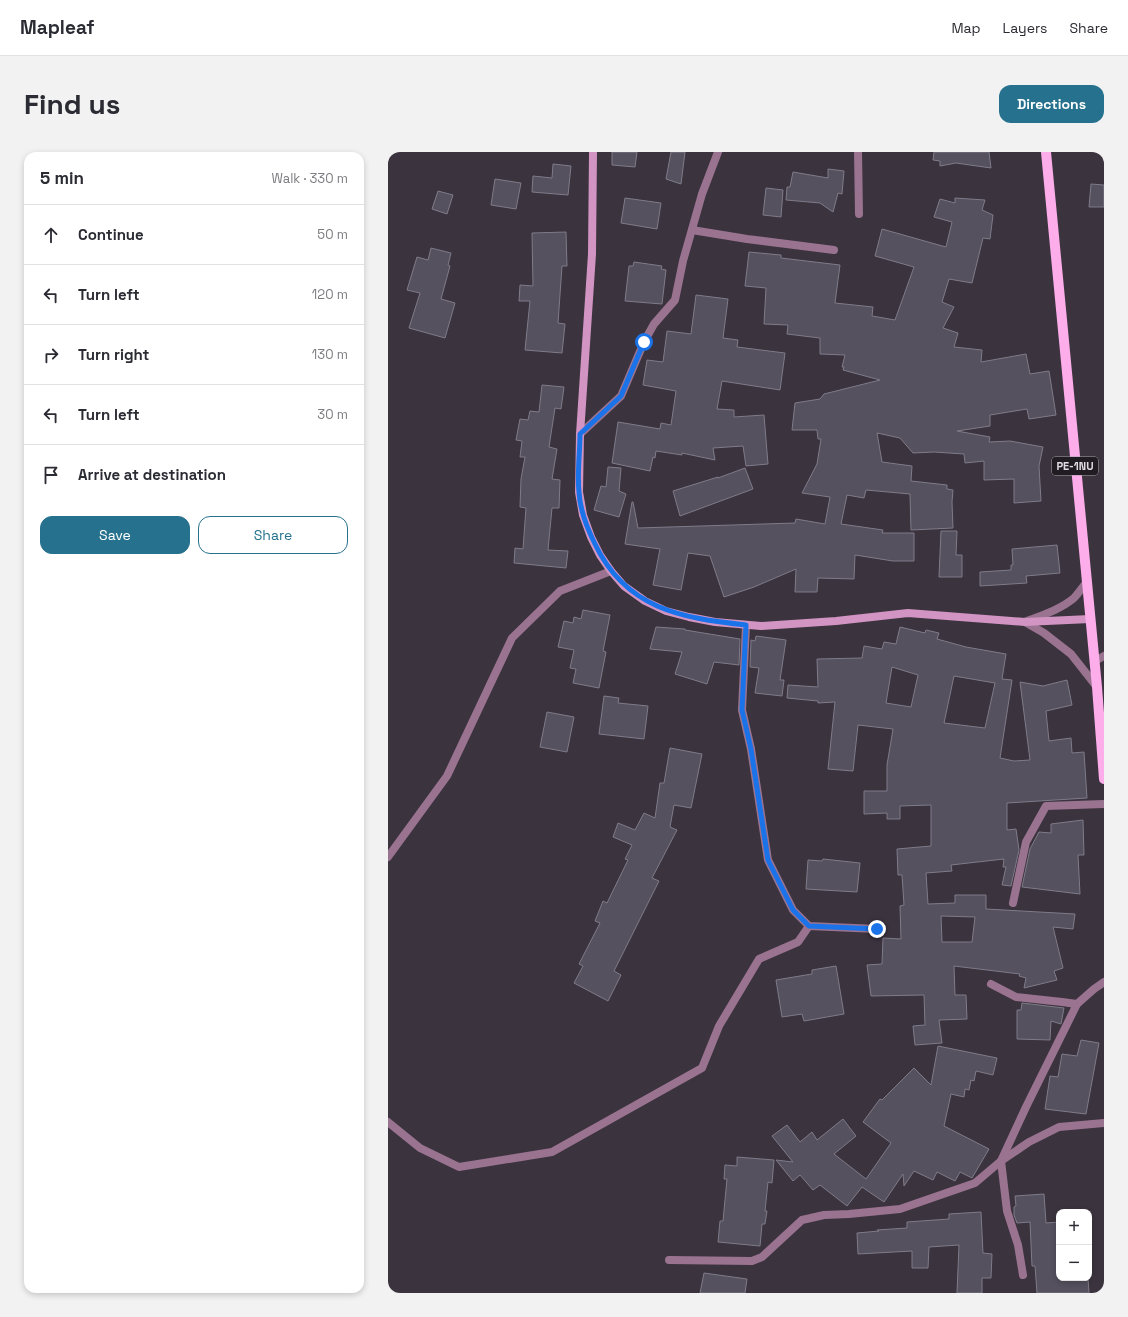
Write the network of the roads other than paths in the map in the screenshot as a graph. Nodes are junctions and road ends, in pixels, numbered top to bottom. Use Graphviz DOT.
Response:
graph roads {
  1 [pos="593,152"];
  2 [pos="718,152"];
  3 [pos="858,152"];
  4 [pos="1046,152"];
  5 [pos="859,214"];
  6 [pos="692,230"];
  7 [pos="834,250"];
  8 [pos="580,434"];
  9 [pos="611,571"];
  10 [pos="1086,583"];
  11 [pos="1090,619"];
  12 [pos="1025,622"];
  13 [pos="746,625"];
  14 [pos="1104,656"];
  15 [pos="1094,661"];
  16 [pos="1097,687"];
  17 [pos="1104,779"];
  18 [pos="1104,804"];
  19 [pos="388,857"];
  20 [pos="1013,903"];
  21 [pos="809,926"];
  22 [pos="877,929"];
  23 [pos="1104,982"];
  24 [pos="991,984"];
  25 [pos="1077,1004"];
  26 [pos="388,1122"];
  27 [pos="1104,1123"];
  28 [pos="1001,1161"];
  29 [pos="669,1260"];
  30 [pos="1023,1275"];
  1 -- 8 [label="main road"];
  2 -- 6 [label="street"];
  3 -- 5 [label="street"];
  4 -- 10 [label="main road, PE-1NU"];
  6 -- 7 [label="street"];
  6 -- 8 [label="street"];
  8 -- 9 [label="main road"];
  9 -- 13 [label="main road"];
  9 -- 19 [label="street"];
  10 -- 11 [label="main road, PE-1NU"];
  10 -- 12 [label="street"];
  11 -- 12 [label="main road"];
  11 -- 15 [label="main road, PE-1NU"];
  12 -- 13 [label="main road"];
  12 -- 16 [label="street"];
  13 -- 21 [label="street"];
  14 -- 15 [label="street"];
  15 -- 16 [label="main road, PE-1NU"];
  16 -- 17 [label="main road, PE-1NU"];
  18 -- 20 [label="street"];
  21 -- 22 [label="street"];
  21 -- 26 [label="street"];
  23 -- 25 [label="street"];
  24 -- 25 [label="street"];
  25 -- 28 [label="street"];
  27 -- 28 [label="street"];
  28 -- 29 [label="street"];
  28 -- 30 [label="street"];
}
